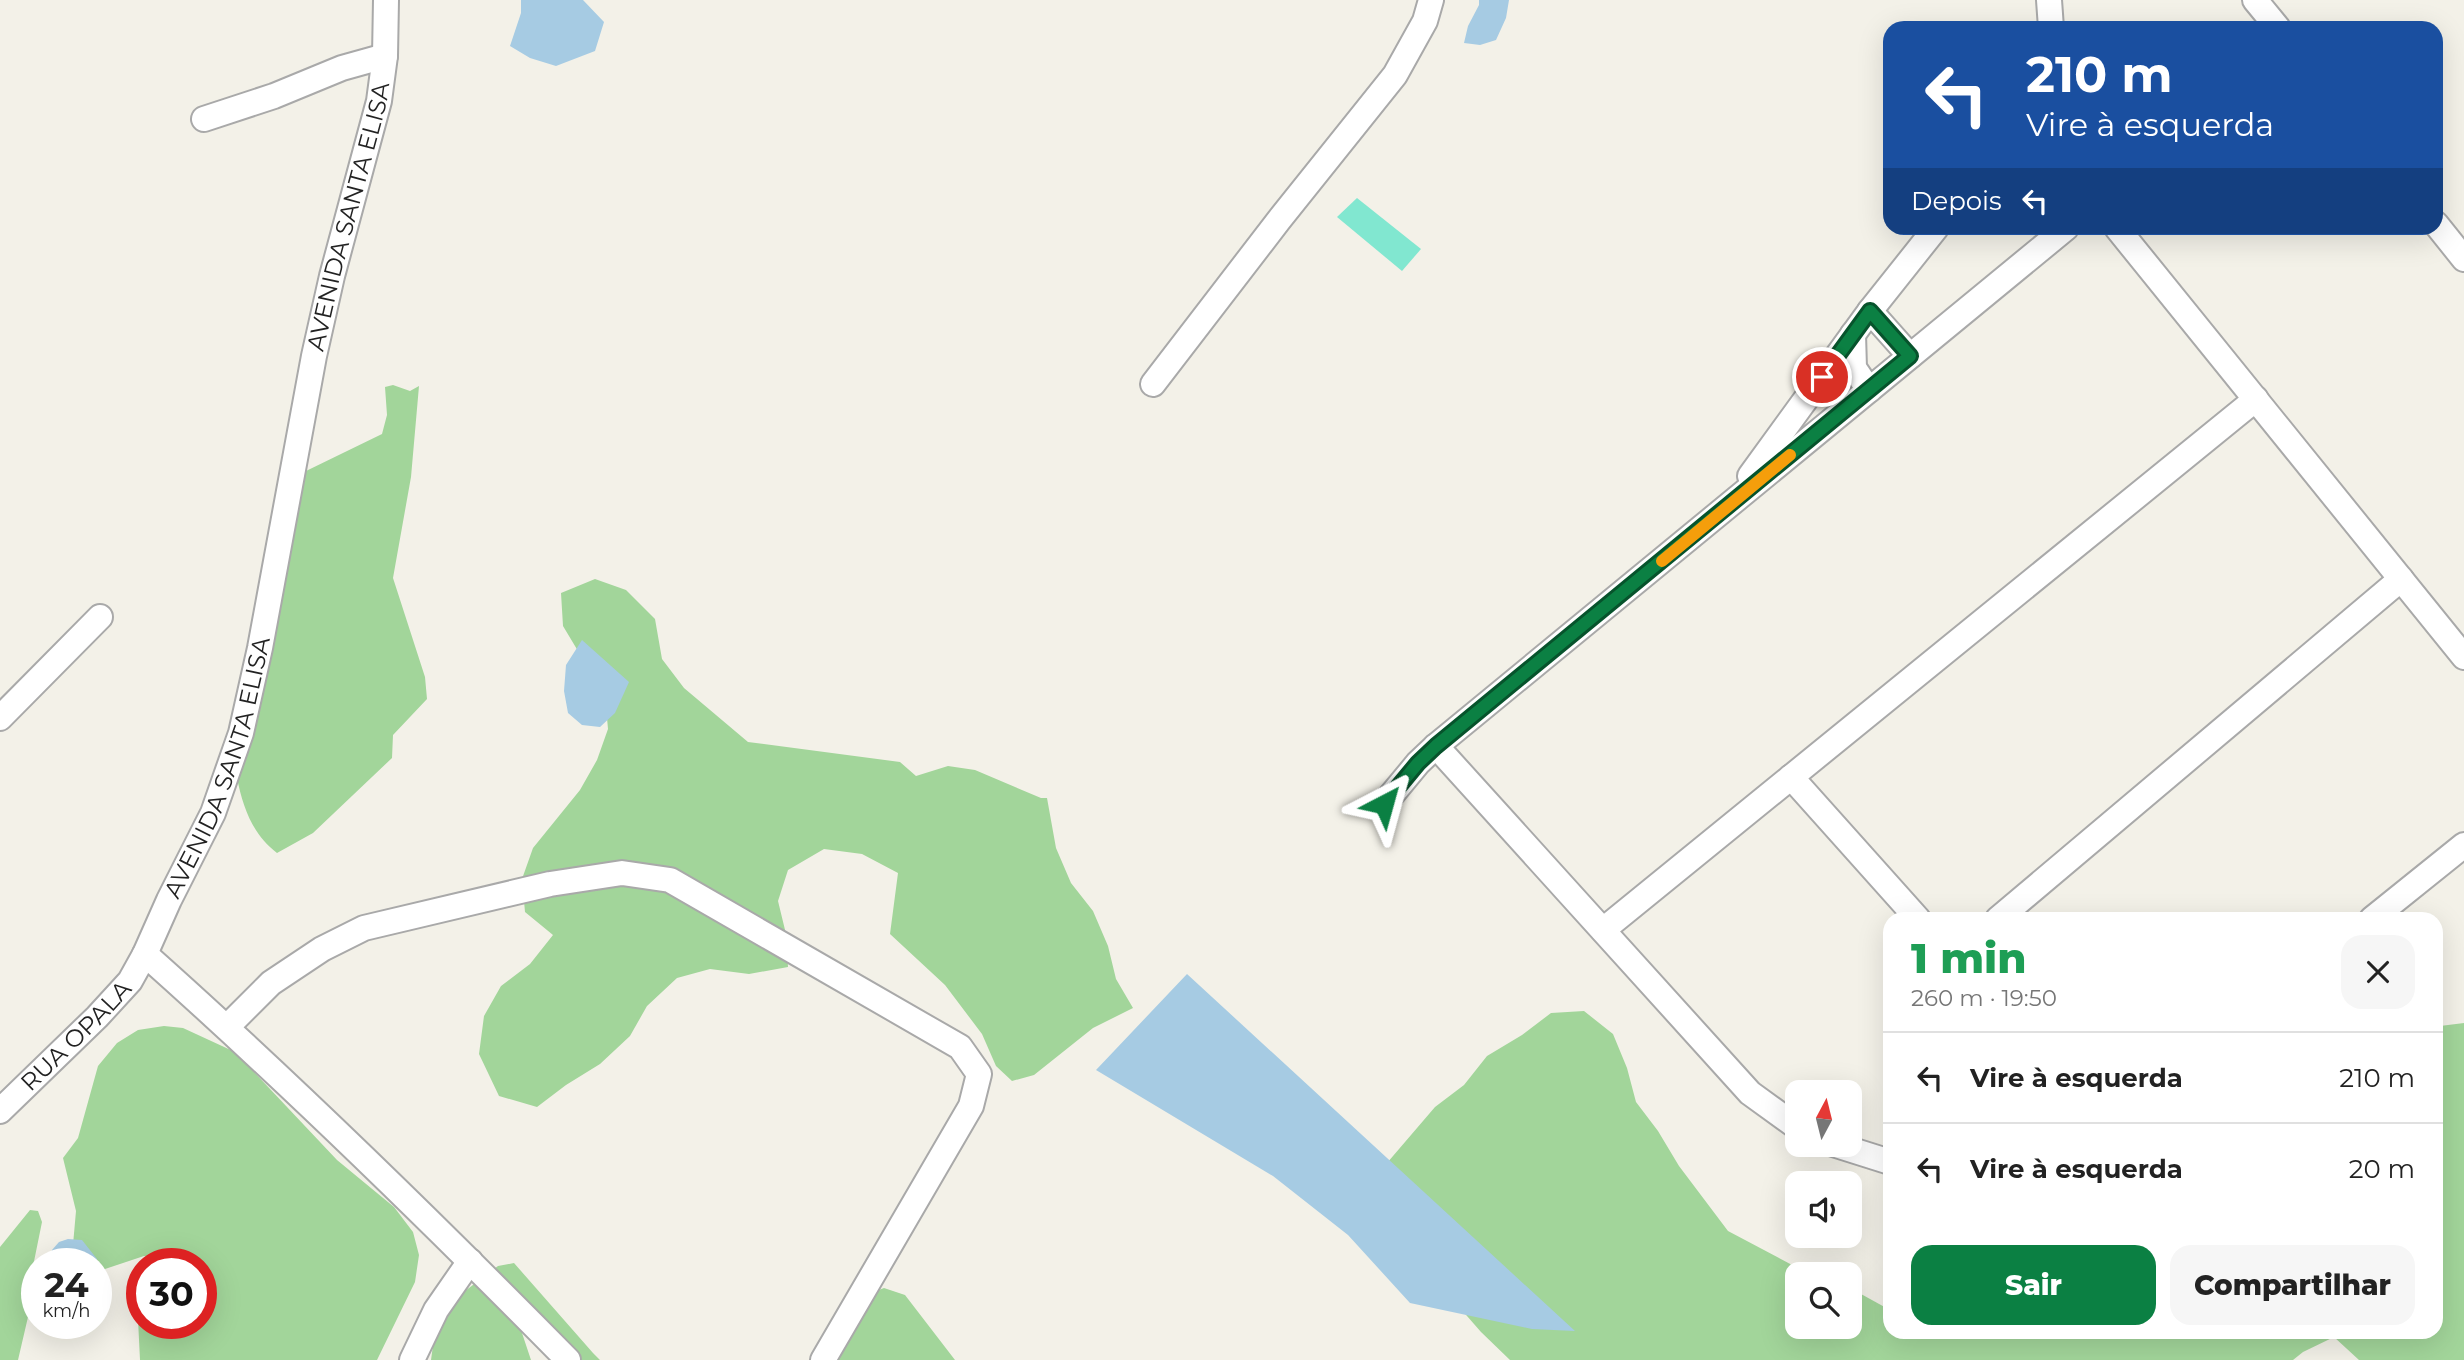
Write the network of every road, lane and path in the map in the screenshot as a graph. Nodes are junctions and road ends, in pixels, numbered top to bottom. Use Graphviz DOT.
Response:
graph roads {
  1 [pos="386,0"];
  2 [pos="1431,0"];
  3 [pos="2049,0"];
  4 [pos="2255,0"];
  5 [pos="2050,21"];
  6 [pos="2272,21"];
  7 [pos="385,56"];
  8 [pos="204,119"];
  9 [pos="2443,233"];
  10 [pos="1930,235"];
  11 [pos="2057,235"];
  12 [pos="2123,235"];
  13 [pos="2464,259"];
  14 [pos="1870,311"];
  15 [pos="1853,334"];
  16 [pos="1910,356"];
  17 [pos="1153,384"];
  18 [pos="1868,390"];
  19 [pos="2256,399"];
  20 [pos="1730,504"];
  21 [pos="2401,579"];
  22 [pos="100,617"];
  23 [pos="2464,657"];
  24 [pos="0,718"];
  25 [pos="1436,746"];
  26 [pos="1791,777"];
  27 [pos="1384,804"];
  28 [pos="2464,845"];
  29 [pos="1912,912"];
  30 [pos="2006,912"];
  31 [pos="2381,912"];
  32 [pos="1603,930"];
  33 [pos="145,954"];
  34 [pos="227,1027"];
  35 [pos="0,1111"];
  36 [pos="1785,1118"];
  37 [pos="1862,1153"];
  38 [pos="1883,1160"];
  39 [pos="470,1261"];
  40 [pos="412,1360"];
  41 [pos="568,1360"];
  42 [pos="823,1360"];
  1 -- 7 [label="street, AVENIDA SANTA ELISA"];
  2 -- 17 [label="street"];
  3 -- 5 [label="street"];
  4 -- 6 [label="street"];
  7 -- 8 [label="street"];
  7 -- 33 [label="street, AVENIDA SANTA ELISA"];
  9 -- 13 [label="street"];
  10 -- 14 [label="street"];
  11 -- 16 [label="street"];
  12 -- 19 [label="street"];
  14 -- 15 [label="street"];
  14 -- 16 [label="street"];
  15 -- 18 [label="street"];
  15 -- 20 [label="street"];
  16 -- 18 [label="street"];
  18 -- 20 [label="street"];
  19 -- 21 [label="street"];
  19 -- 26 [label="street"];
  20 -- 25 [label="street"];
  21 -- 23 [label="street"];
  21 -- 30 [label="street"];
  22 -- 24 [label="street"];
  25 -- 27 [label="street"];
  25 -- 32 [label="street"];
  26 -- 29 [label="street"];
  26 -- 32 [label="street"];
  28 -- 31 [label="street"];
  32 -- 36 [label="street"];
  33 -- 34 [label="street"];
  33 -- 35 [label="street, RUA OPALA"];
  34 -- 39 [label="street"];
  34 -- 42 [label="street"];
  37 -- 38 [label="street"];
  39 -- 40 [label="street"];
  39 -- 41 [label="street"];
}
